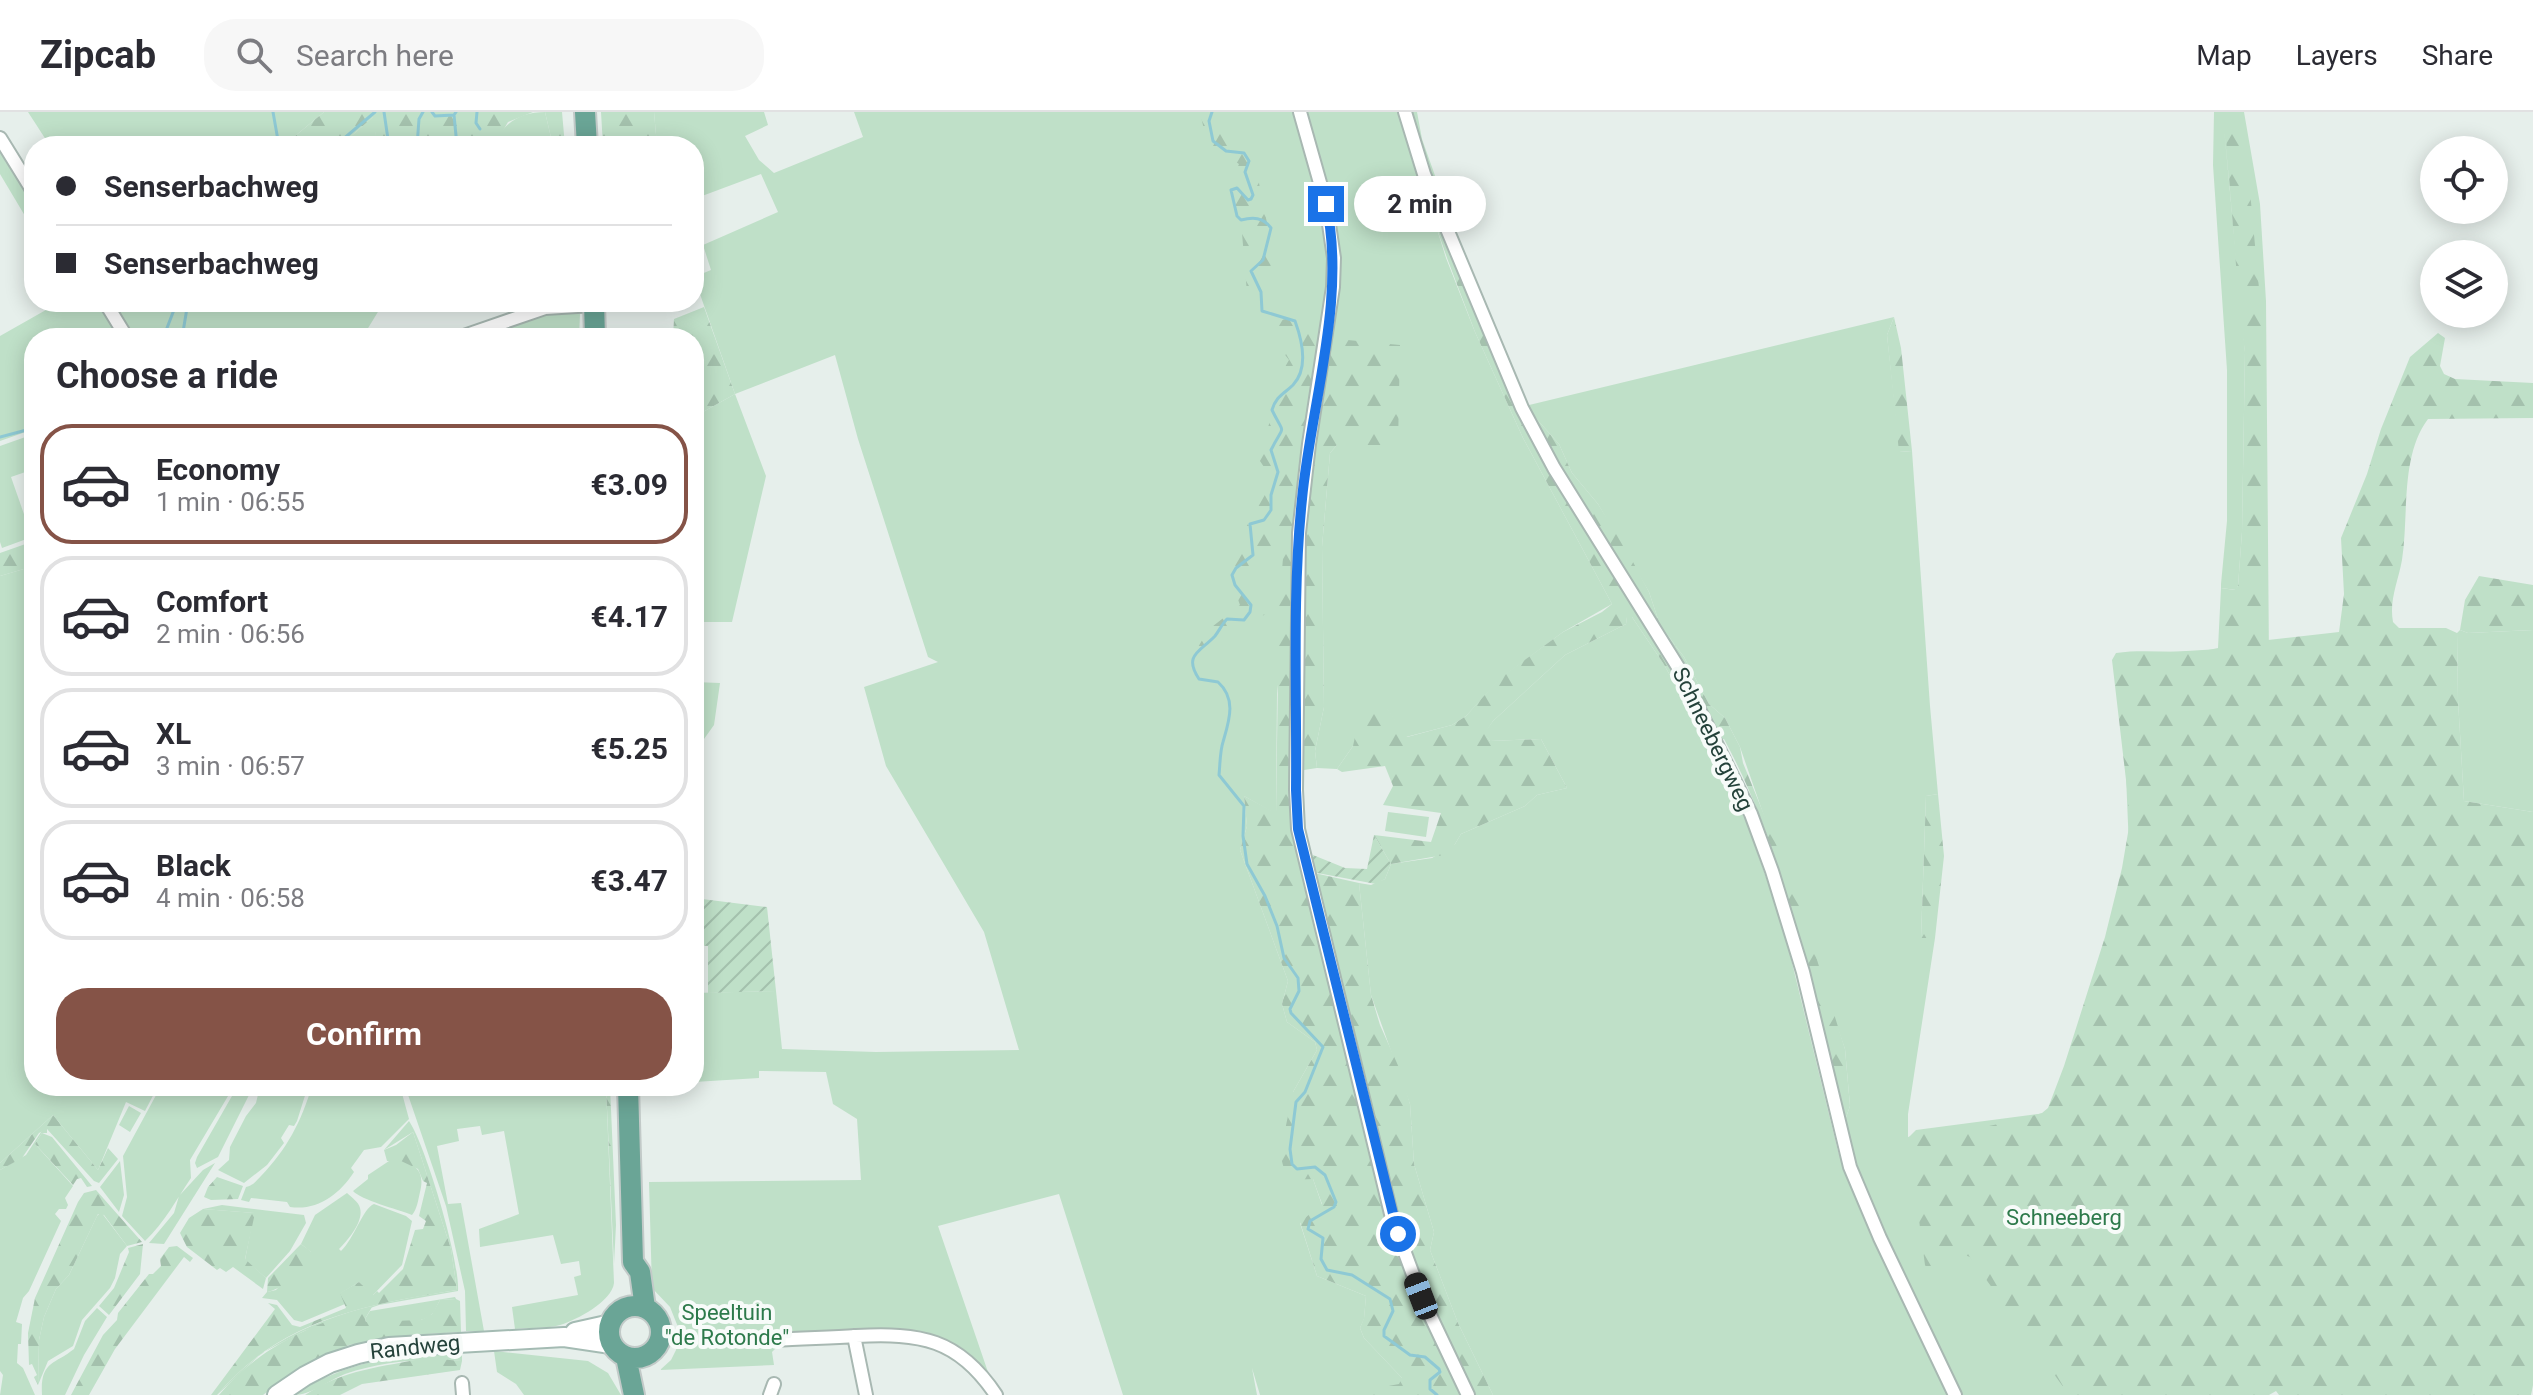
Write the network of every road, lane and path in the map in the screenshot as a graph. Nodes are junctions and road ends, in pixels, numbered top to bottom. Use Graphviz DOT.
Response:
graph roads {
  1 [pos="585,112"];
  2 [pos="1300,112"];
  3 [pos="1405,112"];
  4 [pos="586,136"];
  5 [pos="0,138"];
  6 [pos="24,177"];
  7 [pos="531,312"];
  8 [pos="486,328"];
  9 [pos="628,1096"];
  10 [pos="627,1333"];
  11 [pos="854,1336"];
  12 [pos="775,1340"];
  13 [pos="277,1395"];
  14 [pos="634,1395"];
  15 [pos="642,1395"];
  16 [pos="866,1395"];
  17 [pos="996,1395"];
  18 [pos="1468,1395"];
  19 [pos="1955,1395"];
  1 -- 4 [label="main road"];
  2 -- 18 [label="street"];
  3 -- 19 [label="street, Schneebergweg"];
  5 -- 6 [label="street"];
  7 -- 8 [label="street"];
  9 -- 10 [label="main road"];
  10 -- 13 [label="main road, Randweg"];
  10 -- 14 [label="main road"];
  10 -- 15 [label="main road"];
  11 -- 12 [label="street"];
  11 -- 16 [label="street"];
  11 -- 17 [label="street"];
}
